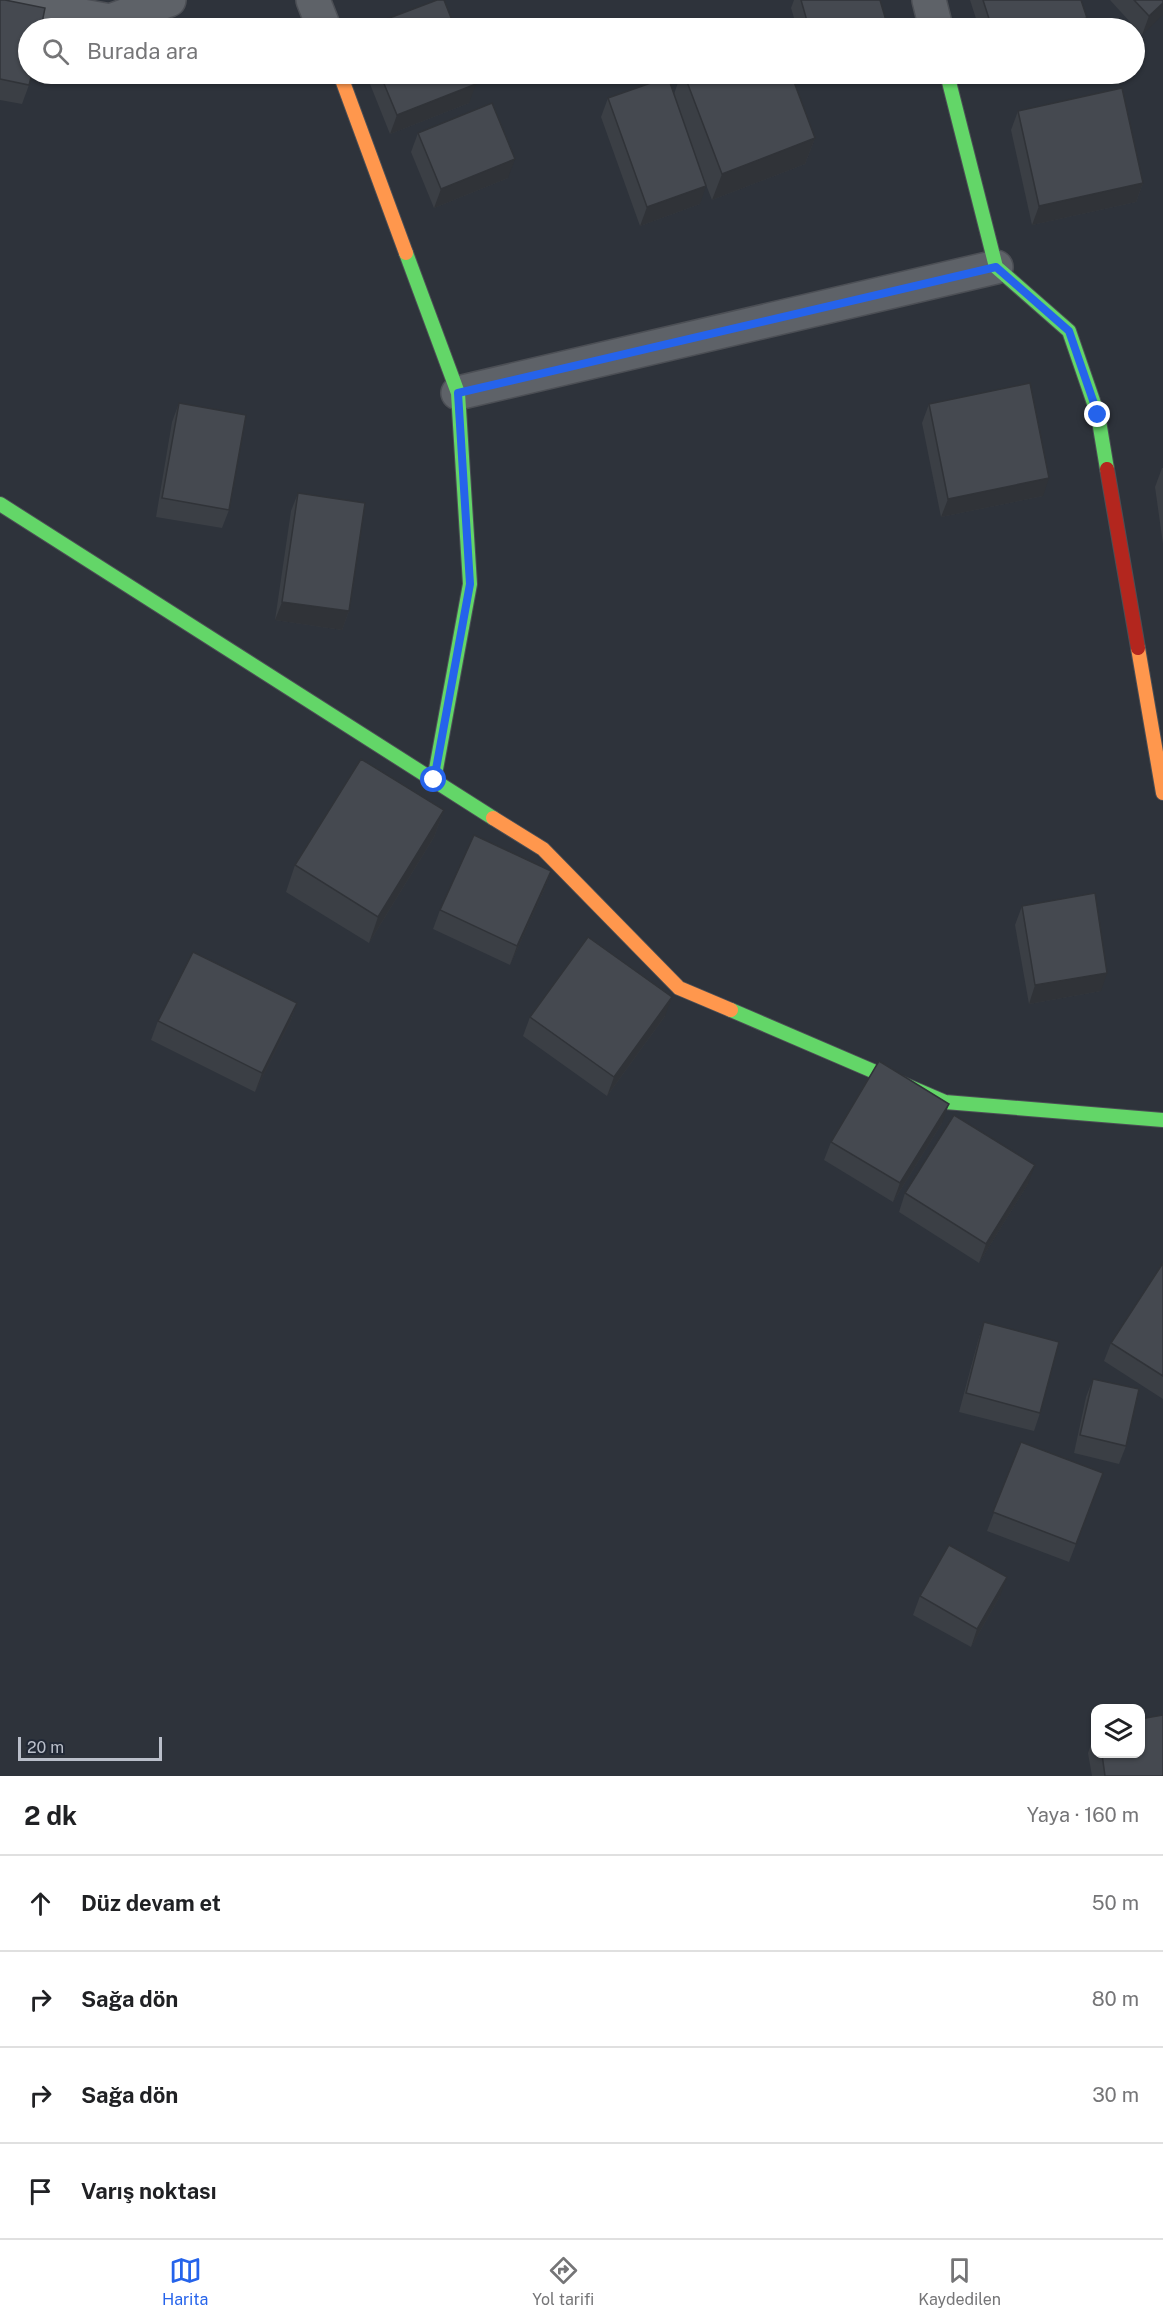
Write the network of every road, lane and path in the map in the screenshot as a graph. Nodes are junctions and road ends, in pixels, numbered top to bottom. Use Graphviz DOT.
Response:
graph roads {
  1 [pos="169,0"];
  2 [pos="313,0"];
  3 [pos="930,0"];
  4 [pos="0,1"];
  5 [pos="94,18"];
  6 [pos="118,18"];
  7 [pos="320,18"];
  8 [pos="934,18"];
  9 [pos="344,84"];
  10 [pos="950,84"];
  11 [pos="996,267"];
  12 [pos="458,393"];
  13 [pos="0,504"];
  14 [pos="434,780"];
  15 [pos="1163,793"];
  16 [pos="1163,1120"];
  1 -- 6 [label="street"];
  2 -- 7 [label="street"];
  3 -- 8 [label="street"];
  4 -- 5 [label="street"];
  9 -- 12 [label="street"];
  10 -- 11 [label="street"];
  11 -- 12 [label="street"];
  11 -- 15 [label="street"];
  12 -- 14 [label="street"];
  13 -- 14 [label="street"];
  14 -- 16 [label="street"];
}
